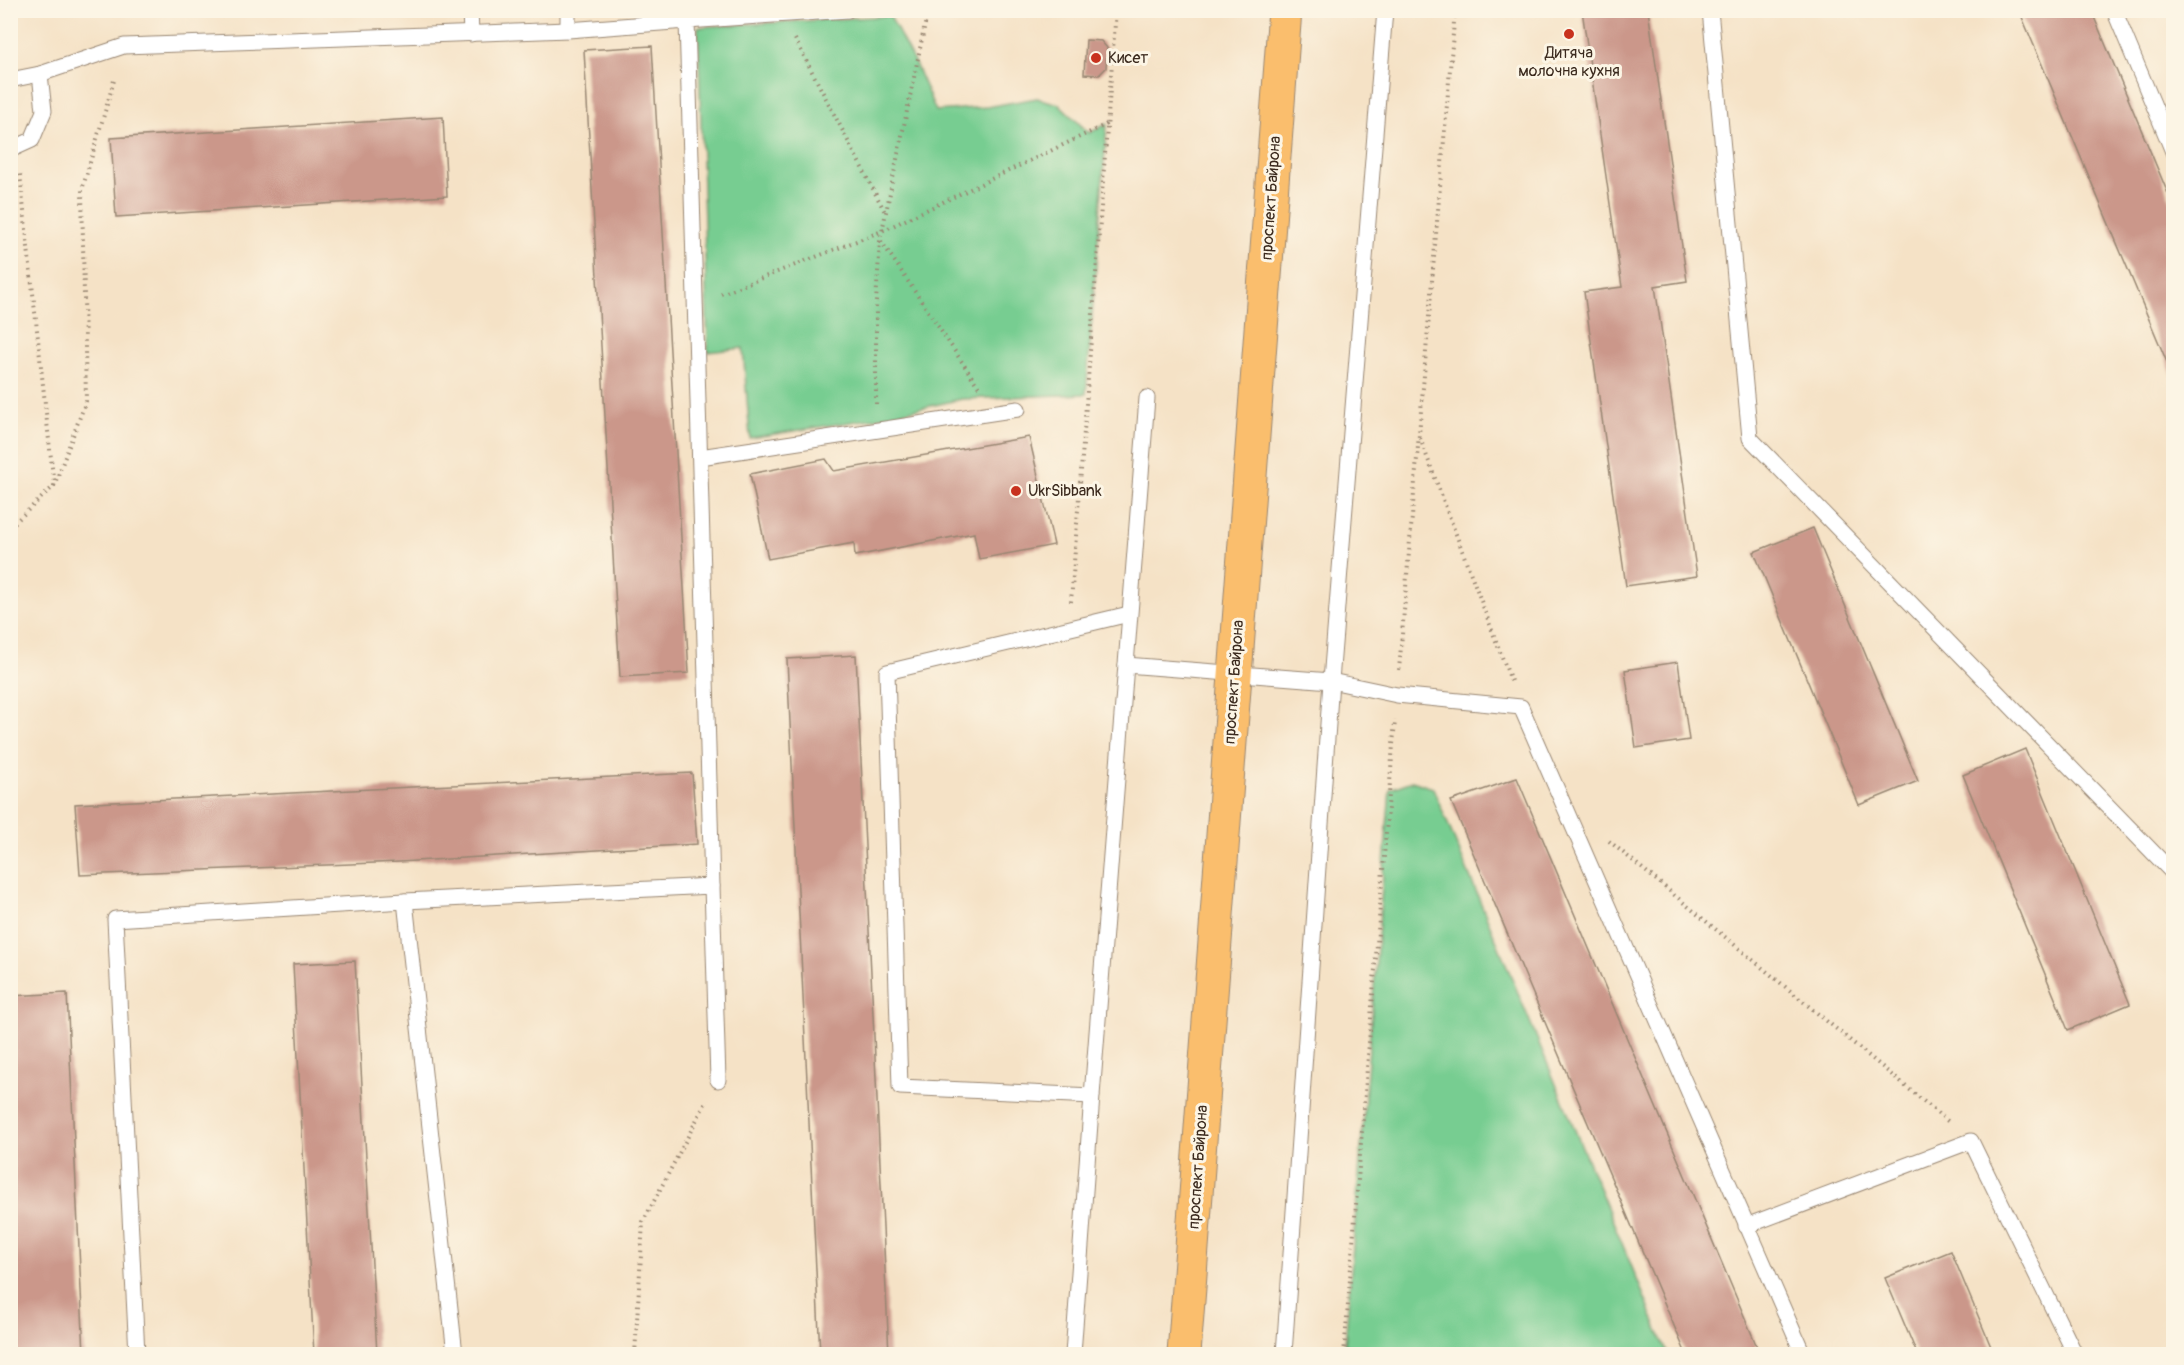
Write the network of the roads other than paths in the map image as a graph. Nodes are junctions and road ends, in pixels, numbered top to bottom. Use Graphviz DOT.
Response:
graph roads {
  1 [pos="470,10"];
  2 [pos="568,10"];
  3 [pos="848,10"];
  4 [pos="1285,10"];
  5 [pos="1385,10"];
  6 [pos="1710,10"];
  7 [pos="2114,10"];
  8 [pos="687,21"];
  9 [pos="568,30"];
  10 [pos="471,34"];
  11 [pos="40,74"];
  12 [pos="10,80"];
  13 [pos="14,148"];
  14 [pos="2174,154"];
  15 [pos="1148,398"];
  16 [pos="1018,410"];
  17 [pos="700,457"];
  18 [pos="1129,614"];
  19 [pos="1126,665"];
  20 [pos="1235,674"];
  21 [pos="1331,681"];
  22 [pos="2174,874"];
  23 [pos="712,886"];
  24 [pos="405,901"];
  25 [pos="718,1080"];
  26 [pos="1092,1096"];
  27 [pos="1746,1226"];
  28 [pos="137,1354"];
  29 [pos="455,1354"];
  30 [pos="1073,1354"];
  31 [pos="1184,1354"];
  32 [pos="1284,1354"];
  33 [pos="1803,1354"];
  34 [pos="2075,1354"];
  1 -- 10 [label="lane"];
  2 -- 9 [label="lane"];
  3 -- 8 [label="lane"];
  4 -- 20 [label="main road, проспект Байрона"];
  5 -- 21 [label="lane"];
  6 -- 22 [label="lane"];
  7 -- 14 [label="lane"];
  8 -- 9 [label="lane"];
  8 -- 17 [label="lane"];
  9 -- 10 [label="lane"];
  10 -- 11 [label="lane"];
  11 -- 12 [label="lane"];
  11 -- 13 [label="lane"];
  15 -- 18 [label="lane"];
  16 -- 17 [label="lane"];
  17 -- 23 [label="lane"];
  18 -- 19 [label="lane"];
  18 -- 26 [label="lane"];
  19 -- 20 [label="lane"];
  19 -- 26 [label="lane"];
  20 -- 21 [label="lane"];
  20 -- 31 [label="main road, проспект Байрона"];
  21 -- 27 [label="lane"];
  21 -- 32 [label="lane"];
  23 -- 24 [label="lane"];
  23 -- 25 [label="lane"];
  24 -- 28 [label="lane"];
  24 -- 29 [label="lane"];
  26 -- 30 [label="lane"];
  27 -- 33 [label="lane"];
  27 -- 34 [label="lane"];
}
